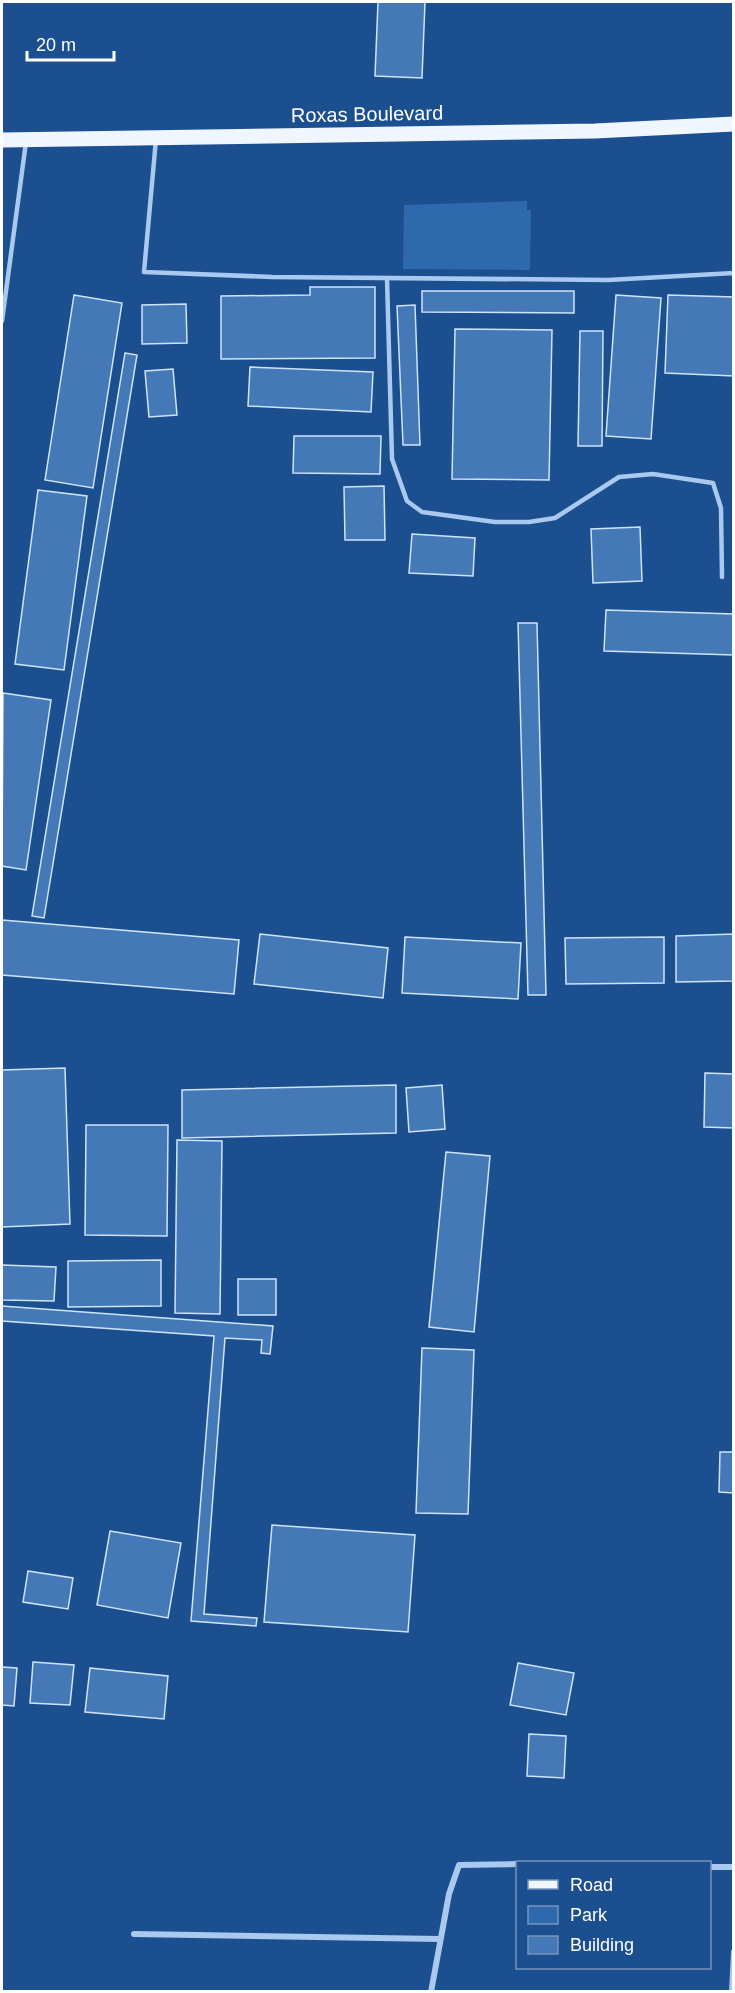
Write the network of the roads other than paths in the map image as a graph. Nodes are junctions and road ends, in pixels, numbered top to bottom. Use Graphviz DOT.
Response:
graph roads {
  1 [pos="734,124"];
  2 [pos="156,138"];
  3 [pos="2,140"];
  4 [pos="26,140"];
  5 [pos="734,273"];
  6 [pos="387,278"];
  7 [pos="2,321"];
  8 [pos="722,577"];
  9 [pos="516,1864"];
  10 [pos="711,1867"];
  11 [pos="734,1867"];
  12 [pos="134,1934"];
  13 [pos="440,1939"];
  14 [pos="734,1952"];
  15 [pos="431,1992"];
  16 [pos="732,1992"];
  1 -- 2 [label="main road, Roxas Boulevard"];
  2 -- 4 [label="main road, Roxas Boulevard"];
  2 -- 6 [label="lane"];
  3 -- 4 [label="main road, Roxas Boulevard"];
  4 -- 7 [label="lane"];
  5 -- 6 [label="lane"];
  6 -- 8 [label="lane"];
  9 -- 13 [label="street"];
  10 -- 11 [label="street"];
  12 -- 13 [label="street"];
  13 -- 15 [label="street"];
  14 -- 16 [label="street"];
}
